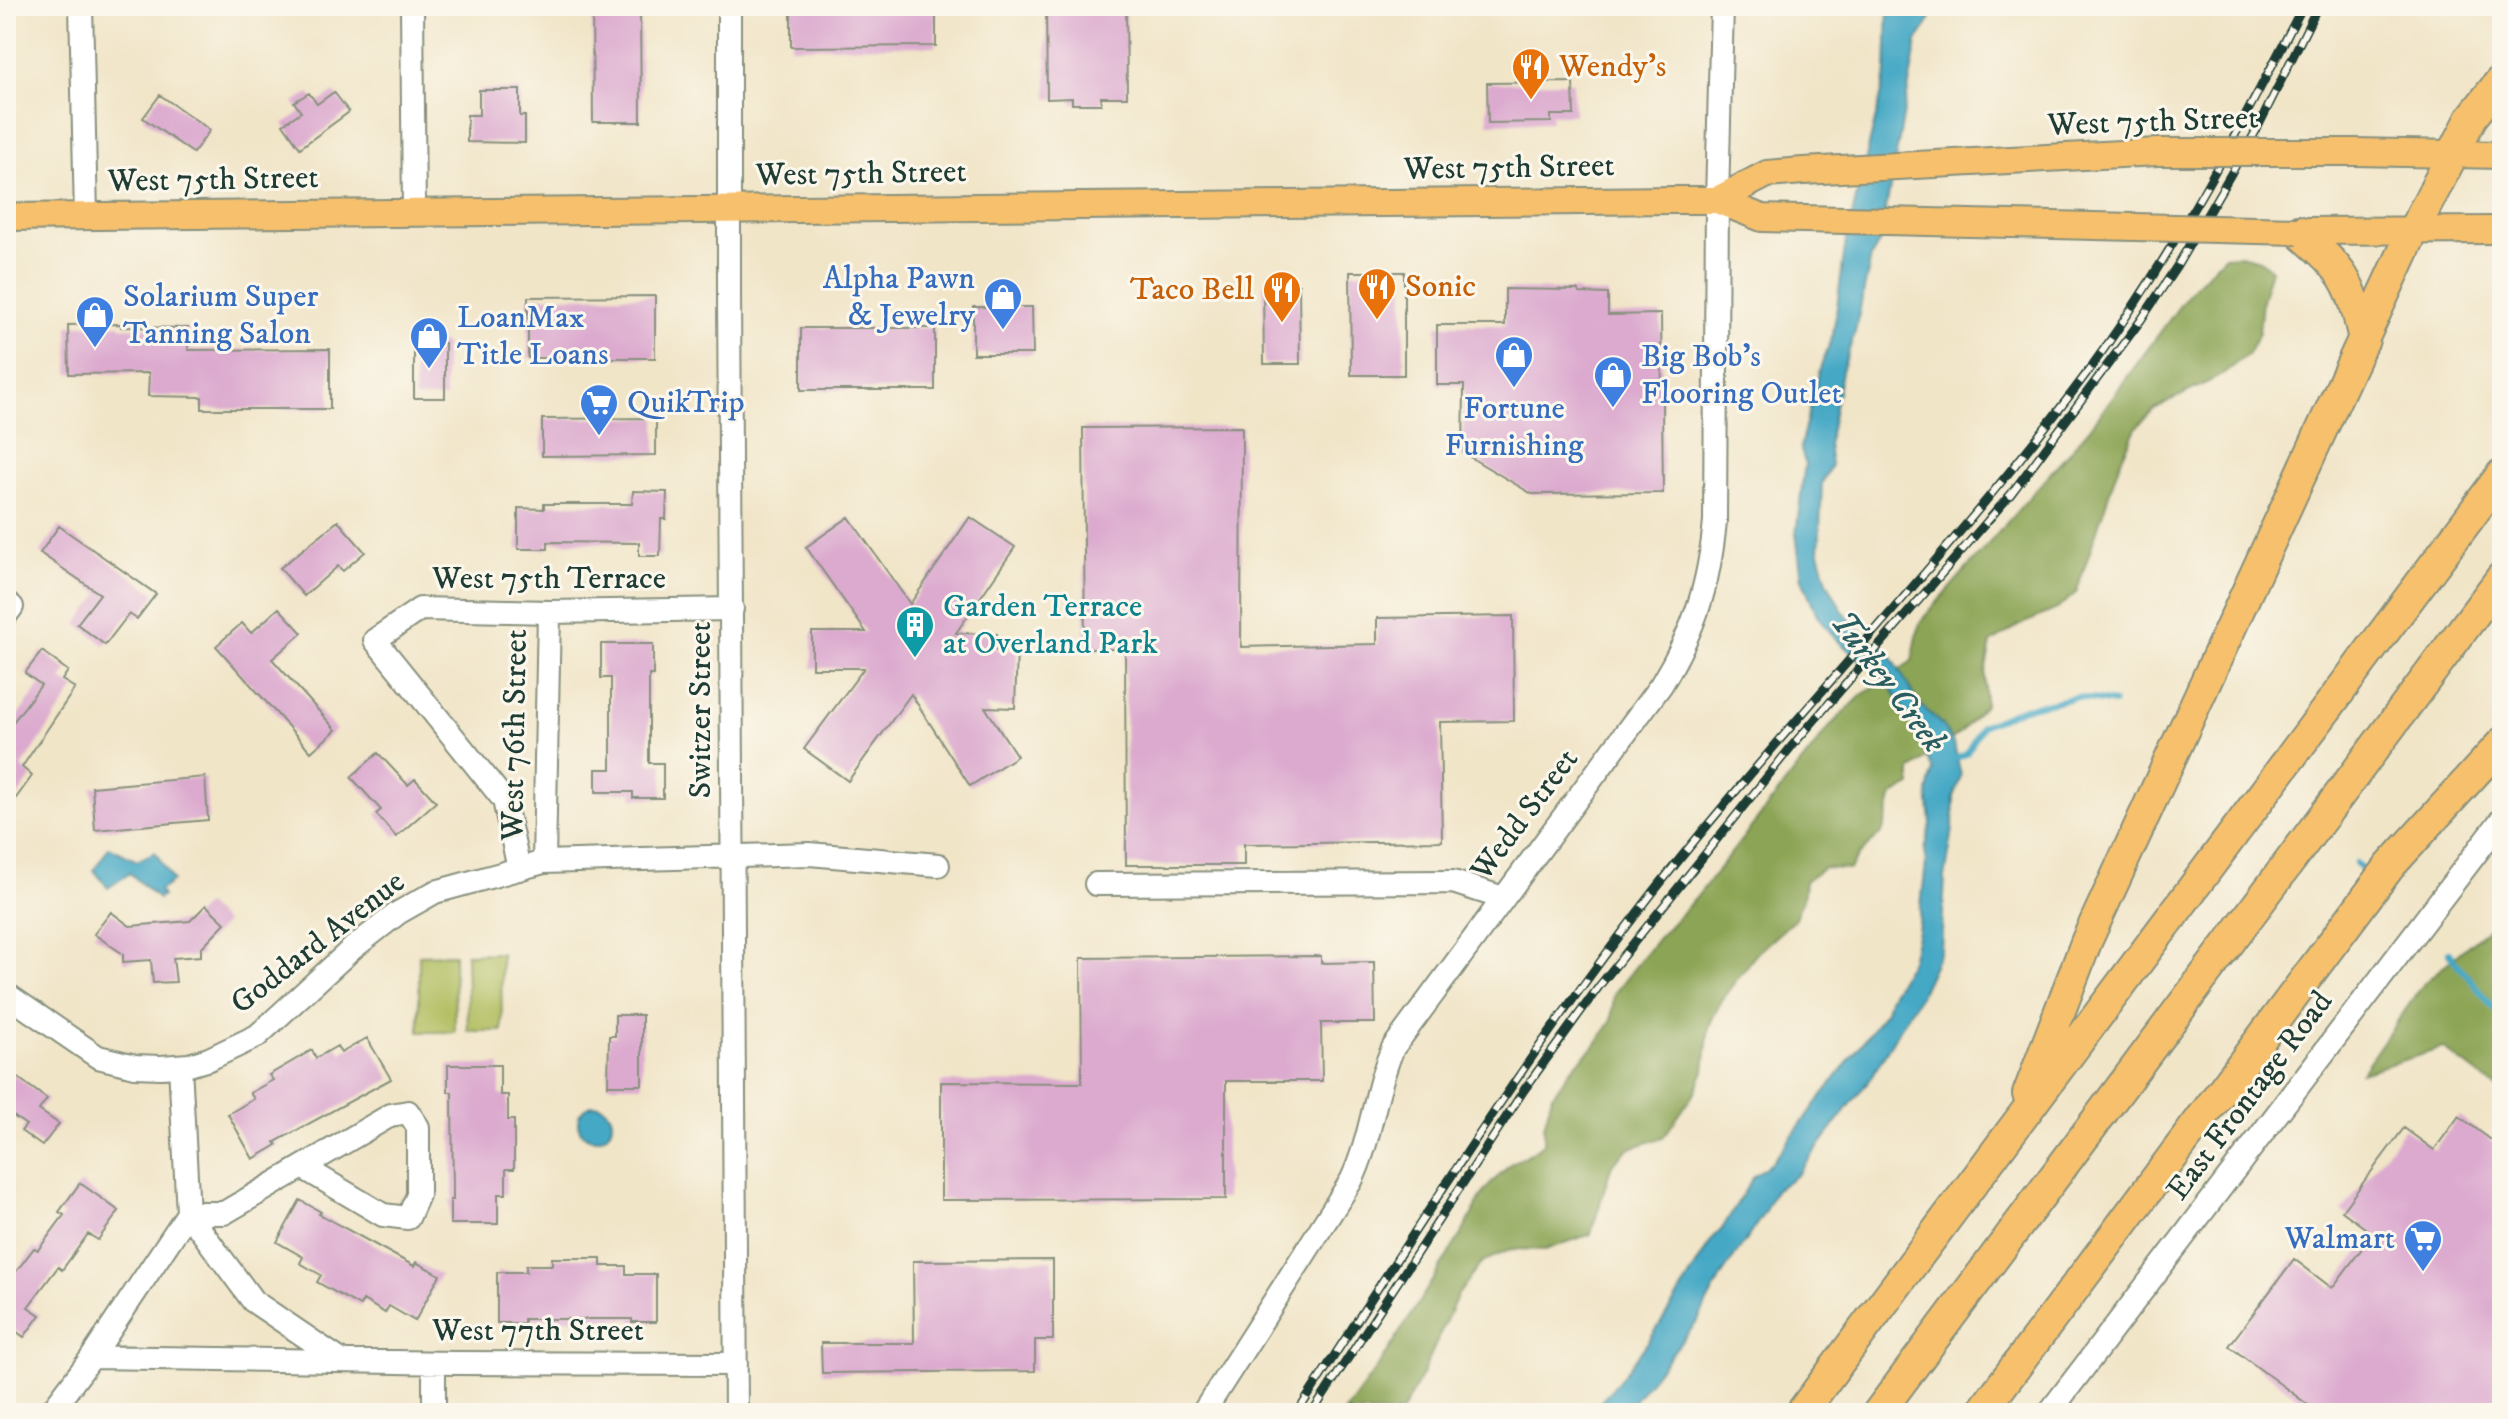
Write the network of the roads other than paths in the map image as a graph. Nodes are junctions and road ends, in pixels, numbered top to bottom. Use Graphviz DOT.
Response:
graph roads {
  1 [pos="81,6"];
  2 [pos="412,6"];
  3 [pos="729,6"];
  4 [pos="1722,6"];
  5 [pos="2502,79"];
  6 [pos="2502,155"];
  7 [pos="2453,156"];
  8 [pos="1717,200"];
  9 [pos="729,209"];
  10 [pos="414,212"];
  11 [pos="86,216"];
  12 [pos="6,217"];
  13 [pos="2502,230"];
  14 [pos="2298,231"];
  15 [pos="2413,231"];
  16 [pos="2364,340"];
  17 [pos="2502,474"];
  18 [pos="2502,577"];
  19 [pos="6,602"];
  20 [pos="732,609"];
  21 [pos="549,612"];
  22 [pos="6,615"];
  23 [pos="2502,743"];
  24 [pos="2502,819"];
  25 [pos="733,857"];
  26 [pos="544,862"];
  27 [pos="938,865"];
  28 [pos="519,869"];
  29 [pos="1096,884"];
  30 [pos="1503,898"];
  31 [pos="6,994"];
  32 [pos="180,1066"];
  33 [pos="2014,1129"];
  34 [pos="304,1168"];
  35 [pos="188,1213"];
  36 [pos="92,1357"];
  37 [pos="340,1360"];
  38 [pos="434,1363"];
  39 [pos="736,1364"];
  40 [pos="50,1413"];
  41 [pos="434,1413"];
  42 [pos="736,1413"];
  43 [pos="1203,1413"];
  44 [pos="1801,1413"];
  45 [pos="1878,1413"];
  46 [pos="1981,1413"];
  47 [pos="2049,1413"];
  1 -- 11 [label="street"];
  2 -- 10 [label="street"];
  3 -- 9 [label="street, Switzer Street"];
  4 -- 8 [label="street, Wedd Street"];
  5 -- 7 [label="highway"];
  6 -- 7 [label="main road, West 75th Street"];
  7 -- 8 [label="main road, West 75th Street, bridge"];
  7 -- 15 [label="highway"];
  8 -- 9 [label="main road, West 75th Street"];
  8 -- 14 [label="main road, West 75th Street, bridge"];
  8 -- 30 [label="street, Wedd Street"];
  9 -- 10 [label="main road, West 75th Street"];
  9 -- 20 [label="street, Switzer Street"];
  10 -- 11 [label="main road, West 75th Street"];
  11 -- 12 [label="main road, West 75th Street"];
  13 -- 15 [label="main road, West 75th Street"];
  14 -- 15 [label="main road, West 75th Street"];
  14 -- 16 [label="highway"];
  15 -- 16 [label="highway"];
  16 -- 33 [label="highway"];
  17 -- 33 [label="highway"];
  18 -- 45 [label="highway"];
  19 -- 22 [label="street"];
  20 -- 21 [label="street, West 75th Terrace"];
  20 -- 25 [label="street, Switzer Street"];
  21 -- 26 [label="street, West 76th Street"];
  21 -- 28 [label="street, West 75th Terrace"];
  23 -- 46 [label="highway"];
  24 -- 47 [label="street, East Frontage Road"];
  25 -- 26 [label="street, West 76th Street"];
  25 -- 27 [label="street, West 76th Street"];
  25 -- 39 [label="street, Switzer Street"];
  26 -- 28 [label="street, Goddard Avenue"];
  28 -- 32 [label="street, Goddard Avenue"];
  29 -- 30 [label="street"];
  30 -- 43 [label="street, Wedd Street"];
  31 -- 32 [label="street, Goddard Avenue"];
  32 -- 35 [label="street"];
  33 -- 44 [label="highway"];
  34 -- 34 [label="street"];
  34 -- 35 [label="street"];
  35 -- 36 [label="street"];
  35 -- 37 [label="street"];
  36 -- 37 [label="street, West 77th Street"];
  36 -- 40 [label="street"];
  37 -- 38 [label="street, West 77th Street"];
  38 -- 39 [label="street, West 77th Street"];
  38 -- 41 [label="street"];
  39 -- 42 [label="street, Switzer Street"];
}
